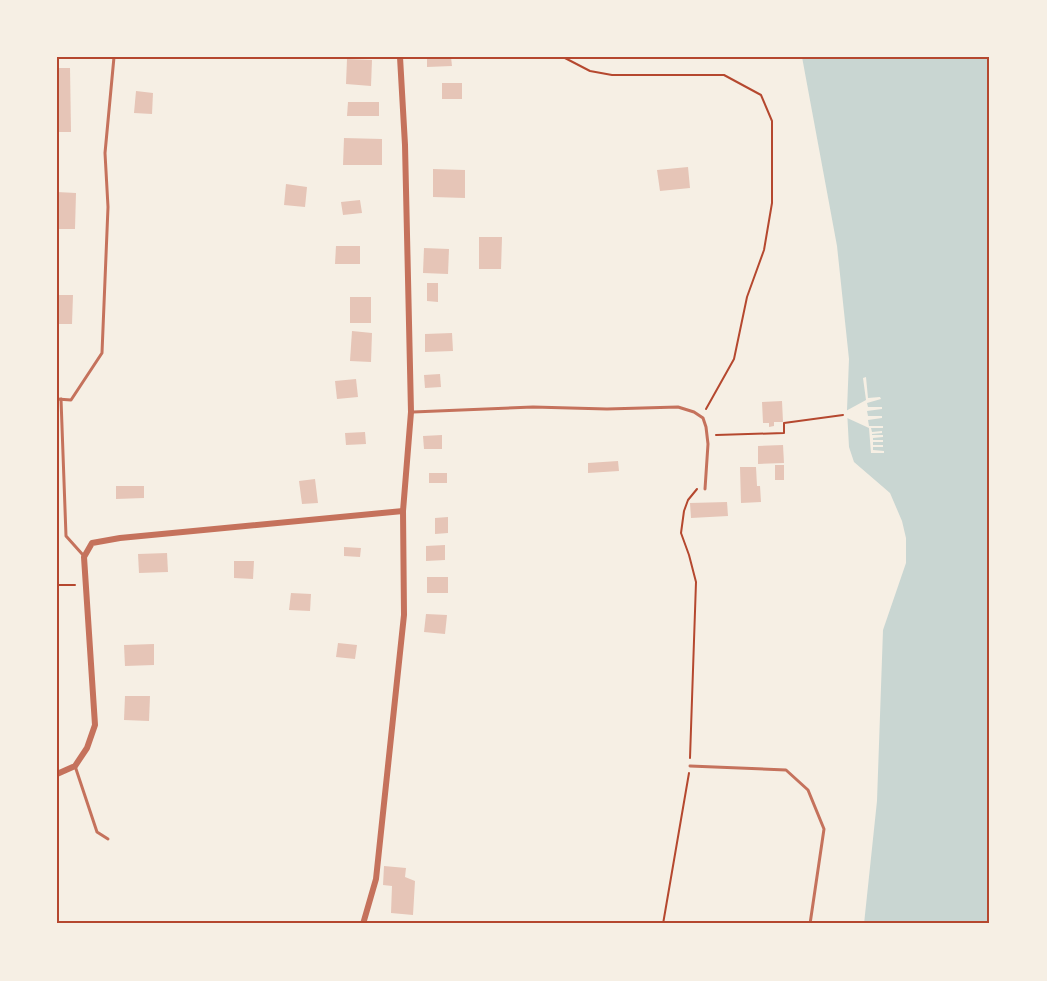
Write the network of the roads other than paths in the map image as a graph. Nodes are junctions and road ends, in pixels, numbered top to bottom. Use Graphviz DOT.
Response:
graph roads {
  1 [pos="114,57"];
  2 [pos="400,57"];
  3 [pos="59,399"];
  4 [pos="411,412"];
  5 [pos="705,489"];
  6 [pos="403,511"];
  7 [pos="84,557"];
  8 [pos="75,766"];
  9 [pos="690,766"];
  10 [pos="57,774"];
  11 [pos="108,839"];
  12 [pos="363,924"];
  13 [pos="810,924"];
  1 -- 3 [label="lane"];
  2 -- 4 [label="street"];
  3 -- 7 [label="lane"];
  4 -- 5 [label="lane"];
  4 -- 6 [label="street"];
  6 -- 7 [label="street"];
  6 -- 12 [label="street"];
  7 -- 8 [label="street"];
  8 -- 10 [label="street"];
  8 -- 11 [label="lane"];
  9 -- 13 [label="lane"];
}
